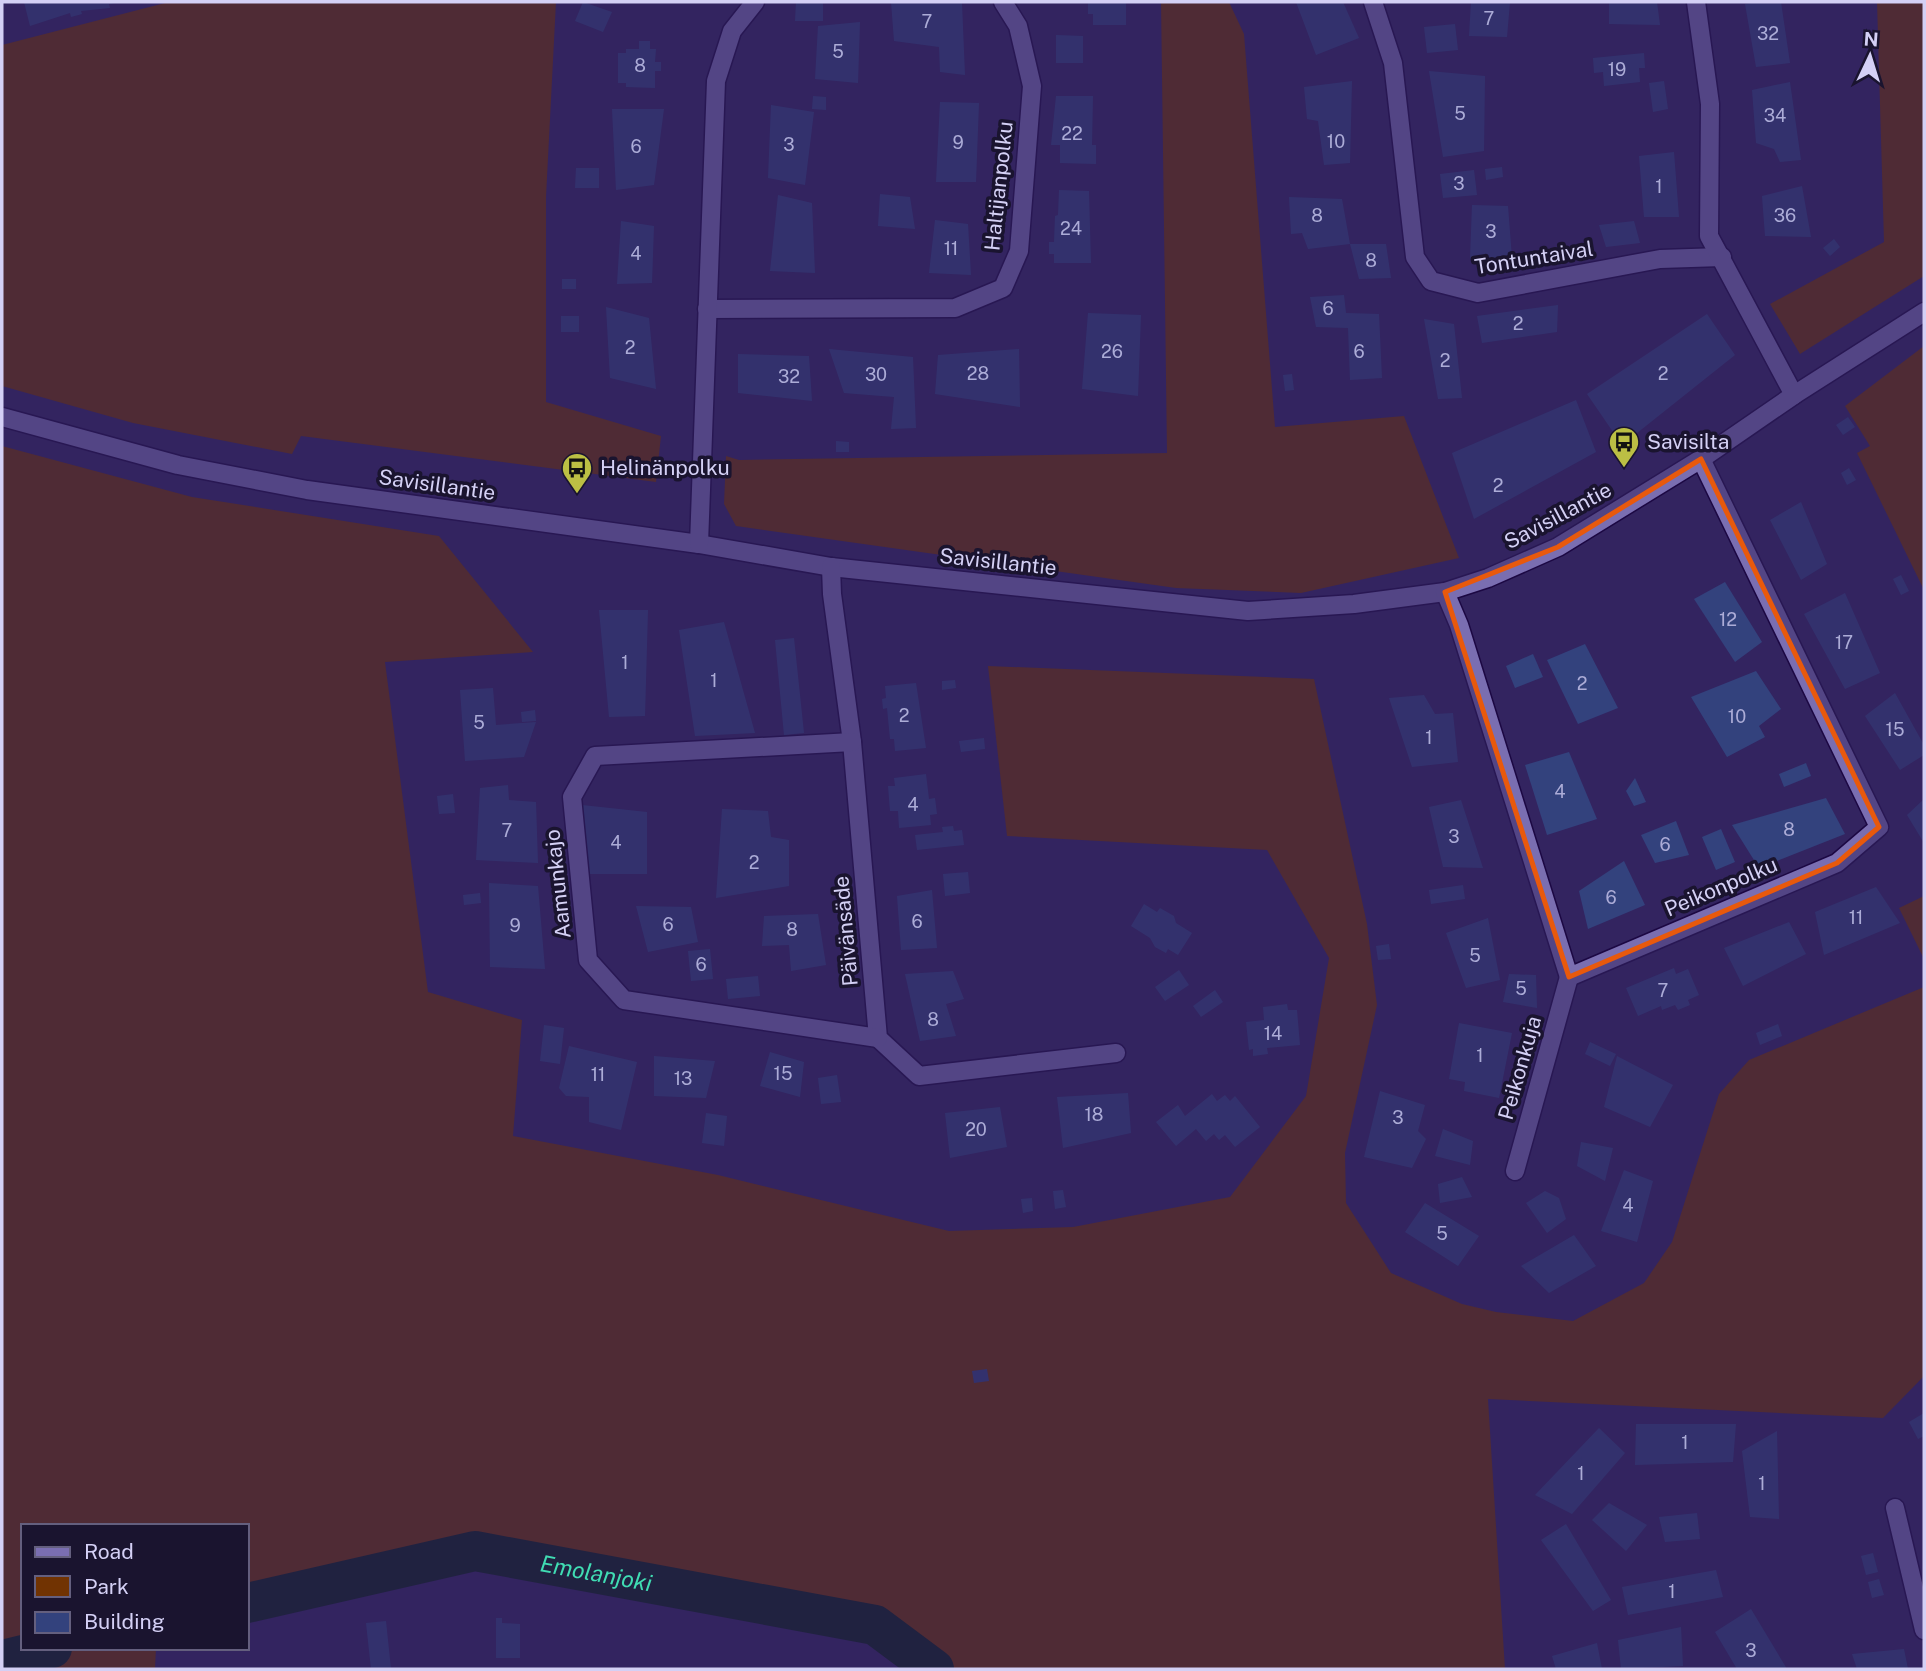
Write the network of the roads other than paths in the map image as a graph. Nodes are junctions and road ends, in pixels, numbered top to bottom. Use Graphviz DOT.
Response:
graph roads {
  1 [pos="755,2"];
  2 [pos="1003,2"];
  3 [pos="1373,2"];
  4 [pos="1696,2"];
  5 [pos="1721,257"];
  6 [pos="707,309"];
  7 [pos="1924,312"];
  8 [pos="1794,395"];
  9 [pos="2,417"];
  10 [pos="1701,459"];
  11 [pos="699,544"];
  12 [pos="831,567"];
  13 [pos="1445,592"];
  14 [pos="852,742"];
  15 [pos="1569,977"];
  16 [pos="878,1038"];
  17 [pos="1116,1053"];
  18 [pos="1515,1171"];
  19 [pos="1895,1508"];
  20 [pos="1924,1630"];
  1 -- 6 [label="street"];
  2 -- 6 [label="street, Haltijanpolku"];
  3 -- 5 [label="street, Tontuntaival"];
  4 -- 5 [label="street"];
  5 -- 8 [label="street"];
  6 -- 11 [label="street"];
  7 -- 8 [label="street, Savisillantie"];
  8 -- 10 [label="street, Savisillantie"];
  9 -- 11 [label="street, Savisillantie"];
  10 -- 13 [label="street, Savisillantie"];
  10 -- 15 [label="street, Peikonpolku"];
  11 -- 12 [label="street, Savisillantie"];
  12 -- 13 [label="street, Savisillantie"];
  12 -- 14 [label="street, Päivänsäde"];
  13 -- 15 [label="street"];
  14 -- 16 [label="street, Päivänsäde"];
  14 -- 16 [label="street, Aamunkajo"];
  15 -- 18 [label="street, Peikonkuja"];
  16 -- 17 [label="street"];
  19 -- 20 [label="street"];
}
